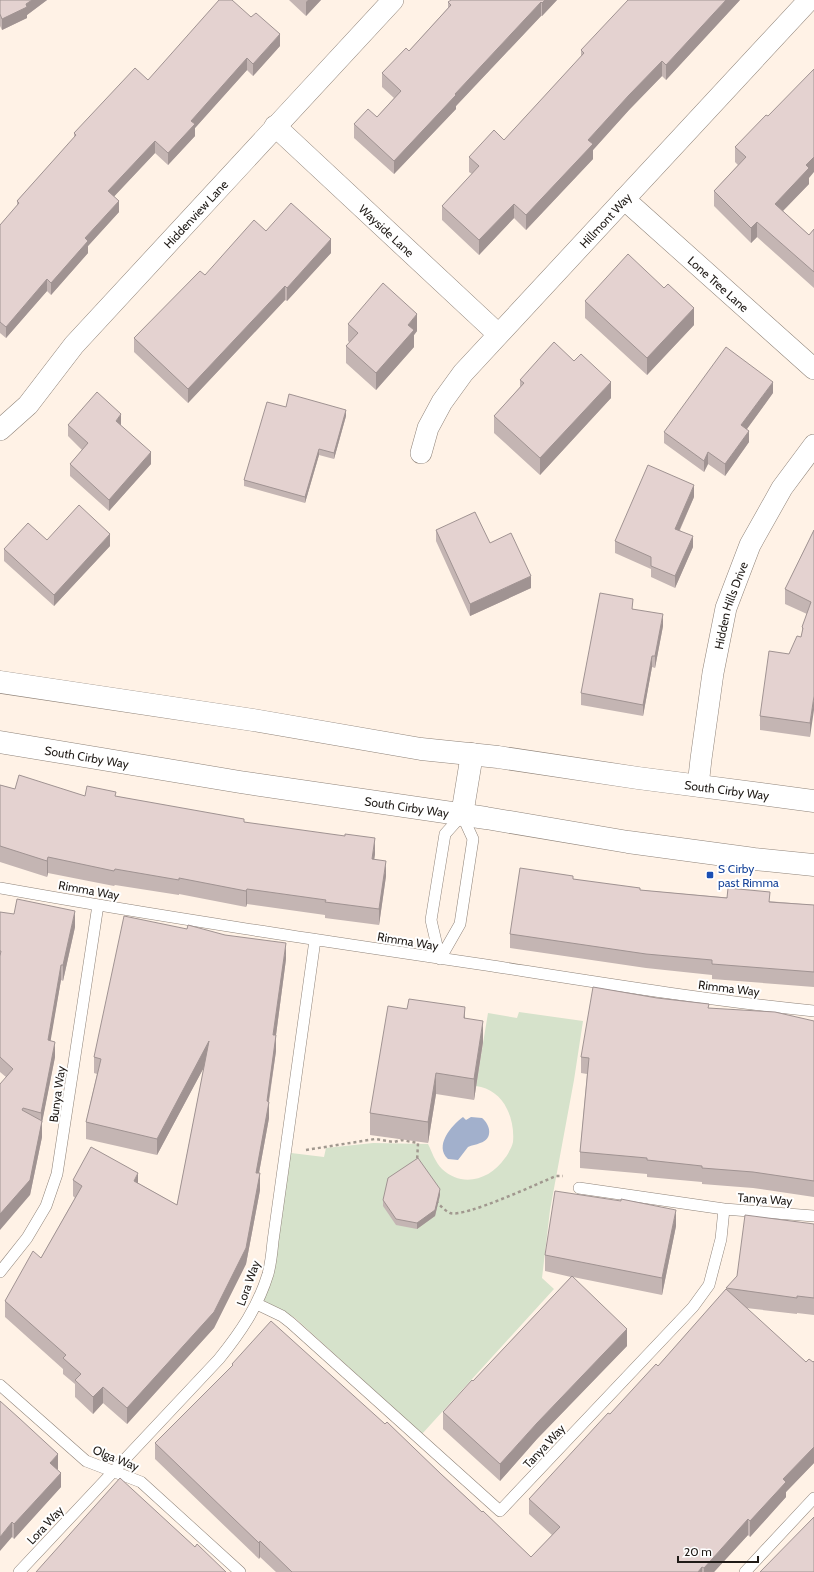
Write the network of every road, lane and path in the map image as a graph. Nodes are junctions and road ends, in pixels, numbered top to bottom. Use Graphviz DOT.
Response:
graph roads {
  1 [pos="393,0"];
  2 [pos="809,0"];
  3 [pos="275,126"];
  4 [pos="624,199"];
  5 [pos="498,334"];
  6 [pos="814,369"];
  7 [pos="0,430"];
  8 [pos="814,445"];
  9 [pos="420,453"];
  10 [pos="0,682"];
  11 [pos="0,742"];
  12 [pos="472,754"];
  13 [pos="698,786"];
  14 [pos="814,801"];
  15 [pos="462,815"];
  16 [pos="814,865"];
  17 [pos="0,888"];
  18 [pos="98,905"];
  19 [pos="315,940"];
  20 [pos="440,959"];
  21 [pos="814,1011"];
  22 [pos="286,1153"];
  23 [pos="417,1164"];
  24 [pos="579,1188"];
  25 [pos="433,1198"];
  26 [pos="724,1209"];
  27 [pos="814,1216"];
  28 [pos="0,1272"];
  29 [pos="257,1304"];
  30 [pos="0,1386"];
  31 [pos="113,1471"];
  32 [pos="814,1498"];
  33 [pos="19,1572"];
  34 [pos="240,1572"];
  35 [pos="745,1572"];
  1 -- 3 [label="street, Hiddenview Lane"];
  2 -- 4 [label="street, Hillmont Way"];
  3 -- 5 [label="street, Wayside Lane"];
  3 -- 7 [label="street, Hiddenview Lane"];
  4 -- 5 [label="street, Hillmont Way"];
  4 -- 6 [label="street, Lone Tree Lane"];
  5 -- 9 [label="street, Hillmont Way"];
  8 -- 13 [label="street, Hidden Hills Drive"];
  10 -- 12 [label="main road, South Cirby Way"];
  11 -- 15 [label="main road, South Cirby Way"];
  12 -- 13 [label="main road, South Cirby Way"];
  12 -- 15 [label="main road"];
  13 -- 14 [label="main road, South Cirby Way"];
  15 -- 16 [label="main road, South Cirby Way"];
  15 -- 20 [label="lane"];
  15 -- 20 [label="lane"];
  17 -- 18 [label="lane, Rimma Way"];
  18 -- 19 [label="lane, Rimma Way"];
  18 -- 28 [label="lane, Bunya Way"];
  19 -- 20 [label="lane, Rimma Way"];
  19 -- 22 [label="lane, Lora Way"];
  20 -- 21 [label="lane, Rimma Way"];
  22 -- 23 [label="path"];
  22 -- 29 [label="lane, Lora Way"];
  24 -- 25 [label="path"];
  24 -- 26 [label="lane"];
  26 -- 27 [label="lane, Tanya Way"];
  26 -- 29 [label="lane, Tanya Way"];
  29 -- 31 [label="lane, Lora Way"];
  30 -- 31 [label="lane, Olga Way"];
  31 -- 33 [label="lane, Lora Way"];
  31 -- 34 [label="lane, Olga Way"];
  32 -- 35 [label="lane"];
}
